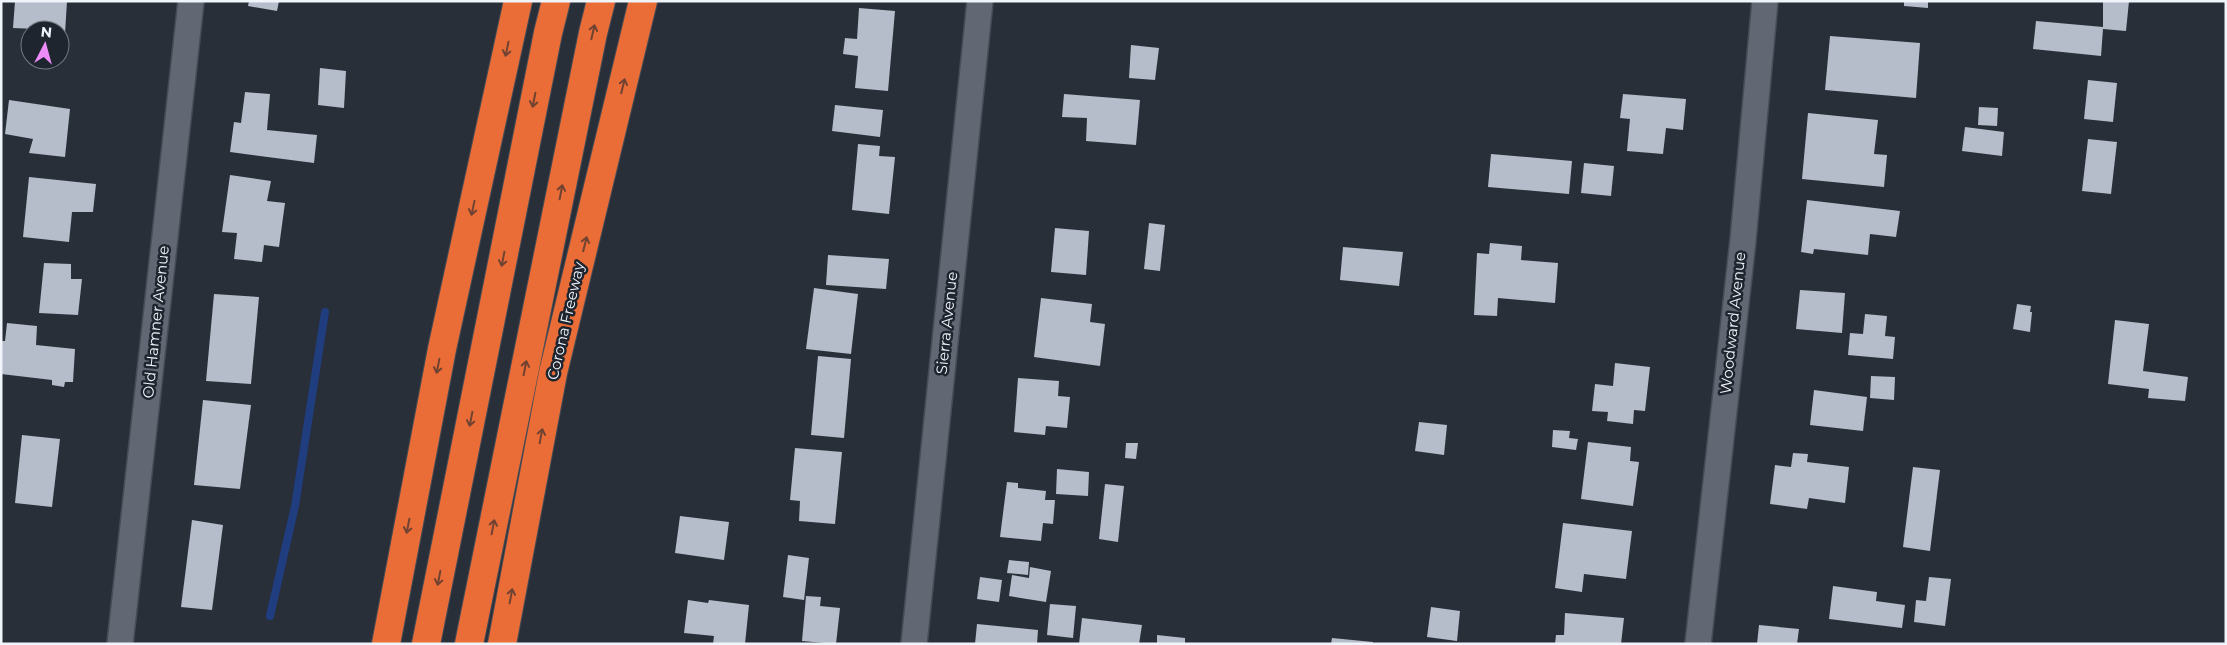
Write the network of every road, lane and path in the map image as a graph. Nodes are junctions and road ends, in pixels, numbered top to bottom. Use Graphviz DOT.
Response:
graph roads {
  1 [pos="191,1"];
  2 [pos="518,1"];
  3 [pos="556,1"];
  4 [pos="601,1"];
  5 [pos="643,1"];
  6 [pos="980,1"];
  7 [pos="1766,1"];
  8 [pos="120,644"];
  9 [pos="386,644"];
  10 [pos="426,644"];
  11 [pos="469,644"];
  12 [pos="502,644"];
  13 [pos="914,644"];
  14 [pos="1698,644"];
  1 -- 8 [label="street, Old Hamner Avenue"];
  2 -- 9 [label="highway, one-way"];
  3 -- 10 [label="highway, one-way"];
  11 -- 4 [label="highway, one-way"];
  12 -- 5 [label="highway, Corona Freeway, one-way"];
  6 -- 13 [label="street, Sierra Avenue"];
  7 -- 14 [label="street, Woodward Avenue"];
}
